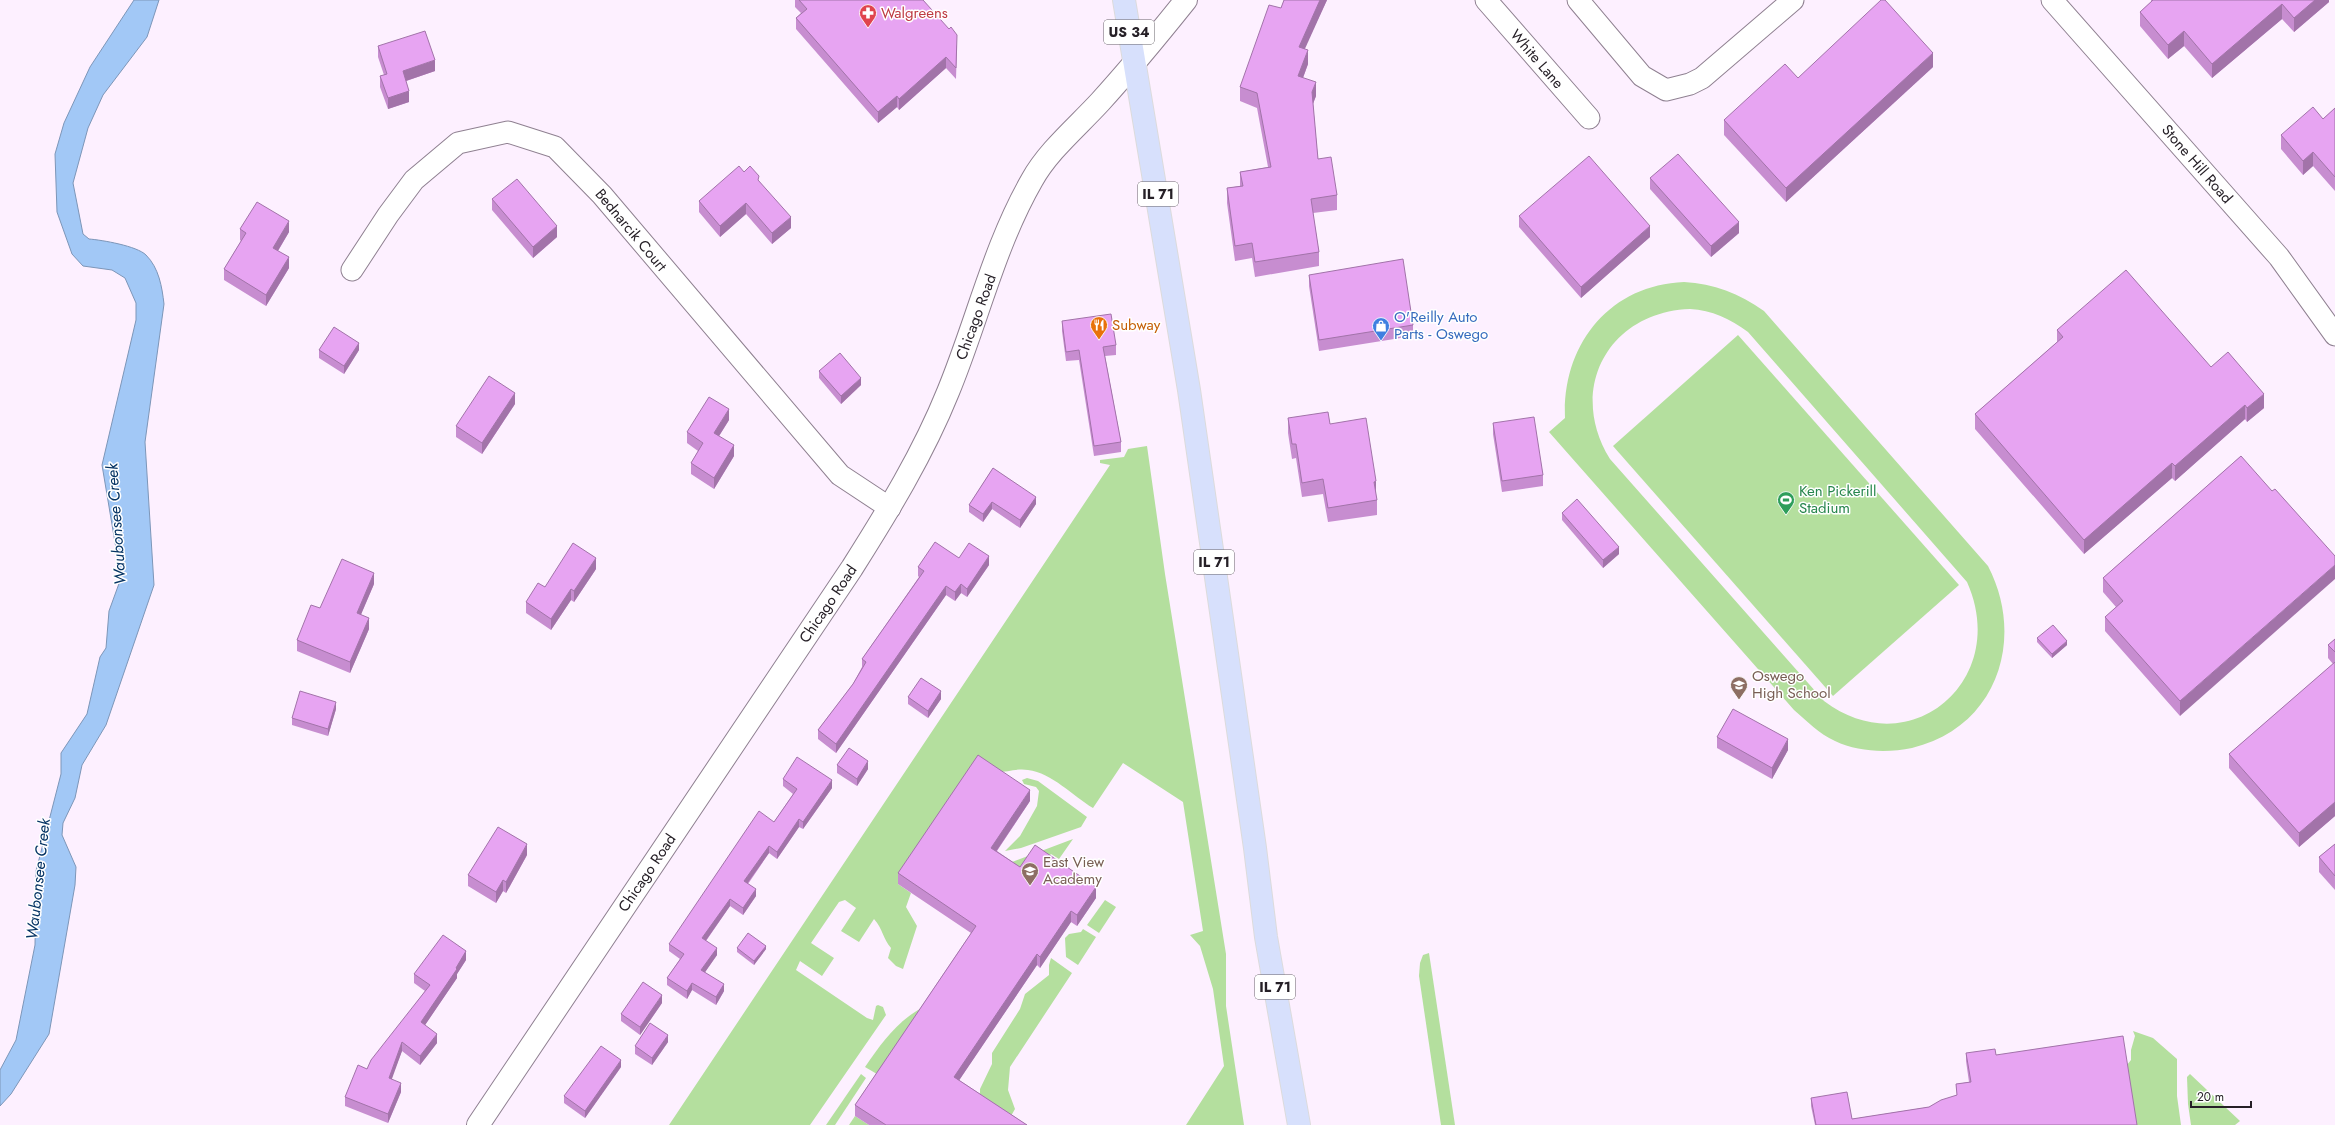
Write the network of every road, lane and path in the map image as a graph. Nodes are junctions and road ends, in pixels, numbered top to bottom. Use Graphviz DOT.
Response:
graph roads {
  1 [pos="1124,0"];
  2 [pos="1186,0"];
  3 [pos="1486,0"];
  4 [pos="1578,0"];
  5 [pos="1793,0"];
  6 [pos="2052,0"];
  7 [pos="1134,64"];
  8 [pos="1589,118"];
  9 [pos="352,270"];
  10 [pos="2335,335"];
  11 [pos="890,508"];
  12 [pos="478,1125"];
  13 [pos="1299,1125"];
  1 -- 7 [label="main road, US 34"];
  2 -- 7 [label="main road, Chicago Road"];
  3 -- 8 [label="street, White Lane"];
  4 -- 5 [label="street"];
  6 -- 10 [label="street, Stone Hill Road"];
  7 -- 11 [label="main road, Chicago Road / US 34"];
  7 -- 13 [label="main road, IL 71"];
  9 -- 11 [label="street, Bednarcik Court"];
  11 -- 12 [label="main road, Chicago Road / US 34"];
}
